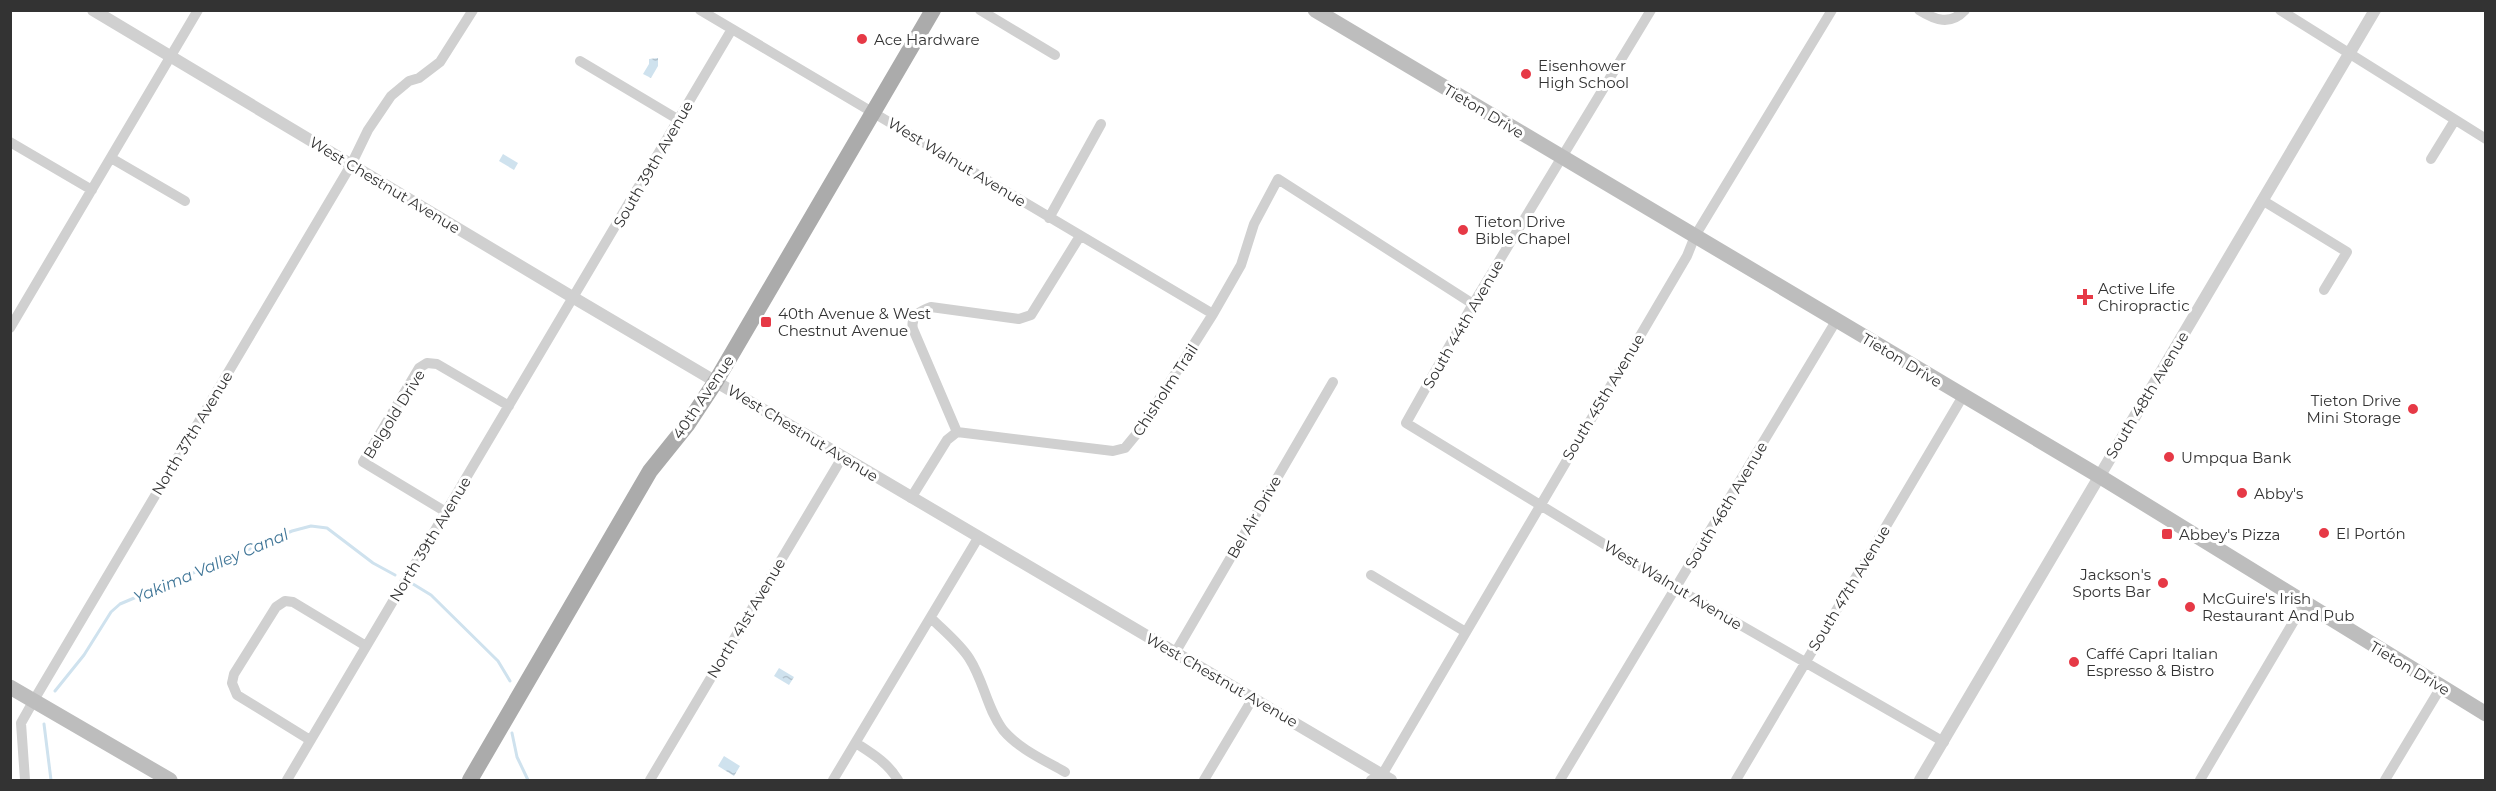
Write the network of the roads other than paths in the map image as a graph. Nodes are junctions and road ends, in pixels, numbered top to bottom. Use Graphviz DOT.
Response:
graph roads {
  1 [pos="93,10"];
  2 [pos="198,10"];
  3 [pos="473,10"];
  4 [pos="700,10"];
  5 [pos="933,10"];
  6 [pos="980,10"];
  7 [pos="1315,10"];
  8 [pos="1651,10"];
  9 [pos="1832,10"];
  10 [pos="1919,10"];
  11 [pos="1965,10"];
  12 [pos="2280,10"];
  13 [pos="2374,10"];
  14 [pos="732,29"];
  15 [pos="2349,54"];
  16 [pos="1055,55"];
  17 [pos="170,57"];
  18 [pos="580,61"];
  19 [pos="874,113"];
  20 [pos="679,120"];
  21 [pos="2455,120"];
  22 [pos="1101,124"];
  23 [pos="2486,139"];
  24 [pos="10,142"];
  25 [pos="111,158"];
  26 [pos="1562,158"];
  27 [pos="2431,159"];
  28 [pos="351,165"];
  29 [pos="92,190"];
  30 [pos="2262,200"];
  31 [pos="184,201"];
  32 [pos="1049,218"];
  33 [pos="1080,236"];
  34 [pos="1695,236"];
  35 [pos="2324,290"];
  36 [pos="574,298"];
  37 [pos="1473,304"];
  38 [pos="1213,314"];
  39 [pos="12,321"];
  40 [pos="1836,321"];
  41 [pos="716,381"];
  42 [pos="1333,382"];
  43 [pos="1963,396"];
  44 [pos="509,406"];
  45 [pos="1406,423"];
  46 [pos="957,432"];
  47 [pos="843,456"];
  48 [pos="2099,476"];
  49 [pos="911,498"];
  50 [pos="1540,504"];
  51 [pos="446,512"];
  52 [pos="978,538"];
  53 [pos="1371,575"];
  54 [pos="1676,588"];
  55 [pos="2304,604"];
  56 [pos="931,618"];
  57 [pos="1464,631"];
  58 [pos="366,646"];
  59 [pos="1175,653"];
  60 [pos="1806,662"];
  61 [pos="10,687"];
  62 [pos="2441,687"];
  63 [pos="1252,698"];
  64 [pos="33,700"];
  65 [pos="2486,714"];
  66 [pos="310,740"];
  67 [pos="1944,742"];
  68 [pos="856,743"];
  69 [pos="1065,772"];
  70 [pos="1381,779"];
  71 [pos="26,780"];
  72 [pos="170,780"];
  73 [pos="287,780"];
  74 [pos="470,780"];
  75 [pos="650,780"];
  76 [pos="833,780"];
  77 [pos="898,780"];
  78 [pos="1204,780"];
  79 [pos="1560,780"];
  80 [pos="1736,780"];
  81 [pos="1920,780"];
  82 [pos="2200,780"];
  83 [pos="2385,780"];
  1 -- 17 [label="street, West Chestnut Avenue"];
  2 -- 17 [label="street"];
  3 -- 28 [label="street, North 37th Avenue"];
  4 -- 14 [label="street, West Walnut Avenue"];
  5 -- 19 [label="main road, 40th Avenue"];
  6 -- 16 [label="street"];
  7 -- 26 [label="main road, Tieton Drive"];
  8 -- 26 [label="street, South 44th Avenue"];
  9 -- 34 [label="street, South 45th Avenue"];
  10 -- 11 [label="street"];
  12 -- 15 [label="street"];
  13 -- 15 [label="street, South 48th Avenue"];
  14 -- 19 [label="street, West Walnut Avenue"];
  14 -- 20 [label="street, South 39th Avenue"];
  15 -- 21 [label="street"];
  15 -- 30 [label="street, South 48th Avenue"];
  17 -- 25 [label="street"];
  17 -- 28 [label="street, West Chestnut Avenue"];
  18 -- 20 [label="street"];
  19 -- 32 [label="street, West Walnut Avenue"];
  19 -- 41 [label="main road, 40th Avenue"];
  20 -- 36 [label="street, South 39th Avenue"];
  21 -- 23 [label="street"];
  21 -- 27 [label="street"];
  22 -- 32 [label="street"];
  24 -- 29 [label="street"];
  25 -- 29 [label="street"];
  25 -- 31 [label="street"];
  26 -- 34 [label="main road, Tieton Drive"];
  26 -- 37 [label="street, South 44th Avenue"];
  28 -- 36 [label="street, West Chestnut Avenue"];
  28 -- 64 [label="street, North 37th Avenue"];
  29 -- 39 [label="street"];
  30 -- 35 [label="street"];
  30 -- 48 [label="street, South 48th Avenue"];
  32 -- 33 [label="street, West Walnut Avenue"];
  33 -- 38 [label="street, West Walnut Avenue"];
  33 -- 46 [label="street"];
  34 -- 40 [label="main road, Tieton Drive"];
  34 -- 50 [label="street, South 45th Avenue"];
  36 -- 41 [label="street, West Chestnut Avenue"];
  36 -- 44 [label="street, North 39th Avenue"];
  37 -- 38 [label="street, Chisholm Trail"];
  37 -- 45 [label="street, South 44th Avenue"];
  38 -- 46 [label="street, Chisholm Trail"];
  40 -- 43 [label="main road, Tieton Drive"];
  40 -- 54 [label="street, South 46th Avenue"];
  41 -- 47 [label="street, West Chestnut Avenue"];
  41 -- 74 [label="main road, 40th Avenue"];
  42 -- 59 [label="street, Bel Air Drive"];
  43 -- 48 [label="main road, Tieton Drive"];
  43 -- 60 [label="street, South 47th Avenue"];
  44 -- 51 [label="street, North 39th Avenue"];
  44 -- 51 [label="street, Belgold Drive"];
  45 -- 50 [label="street, West Walnut Avenue"];
  46 -- 49 [label="street"];
  47 -- 49 [label="street, West Chestnut Avenue"];
  47 -- 75 [label="street, North 41st Avenue"];
  48 -- 55 [label="main road, Tieton Drive"];
  48 -- 67 [label="street, South 48th Avenue"];
  49 -- 52 [label="street, West Chestnut Avenue"];
  50 -- 54 [label="street, West Walnut Avenue"];
  50 -- 57 [label="street, South 45th Avenue"];
  51 -- 58 [label="street, North 39th Avenue"];
  52 -- 56 [label="street"];
  52 -- 59 [label="street, West Chestnut Avenue"];
  53 -- 57 [label="street"];
  54 -- 60 [label="street, West Walnut Avenue"];
  54 -- 79 [label="street, South 46th Avenue"];
  55 -- 62 [label="main road, Tieton Drive"];
  55 -- 82 [label="street"];
  56 -- 68 [label="street"];
  56 -- 69 [label="street"];
  57 -- 70 [label="street, South 45th Avenue"];
  58 -- 66 [label="street, North 39th Avenue"];
  58 -- 66 [label="street"];
  59 -- 63 [label="street, West Chestnut Avenue"];
  60 -- 67 [label="street, West Walnut Avenue"];
  60 -- 80 [label="street, South 47th Avenue"];
  61 -- 64 [label="main road"];
  62 -- 65 [label="main road, Tieton Drive"];
  62 -- 83 [label="street"];
  63 -- 70 [label="street, West Chestnut Avenue"];
  63 -- 78 [label="street"];
  64 -- 71 [label="street, North 37th Avenue"];
  64 -- 72 [label="main road"];
  66 -- 73 [label="street, North 39th Avenue"];
  67 -- 81 [label="street, South 48th Avenue"];
  68 -- 76 [label="street"];
  68 -- 77 [label="street"];
}
